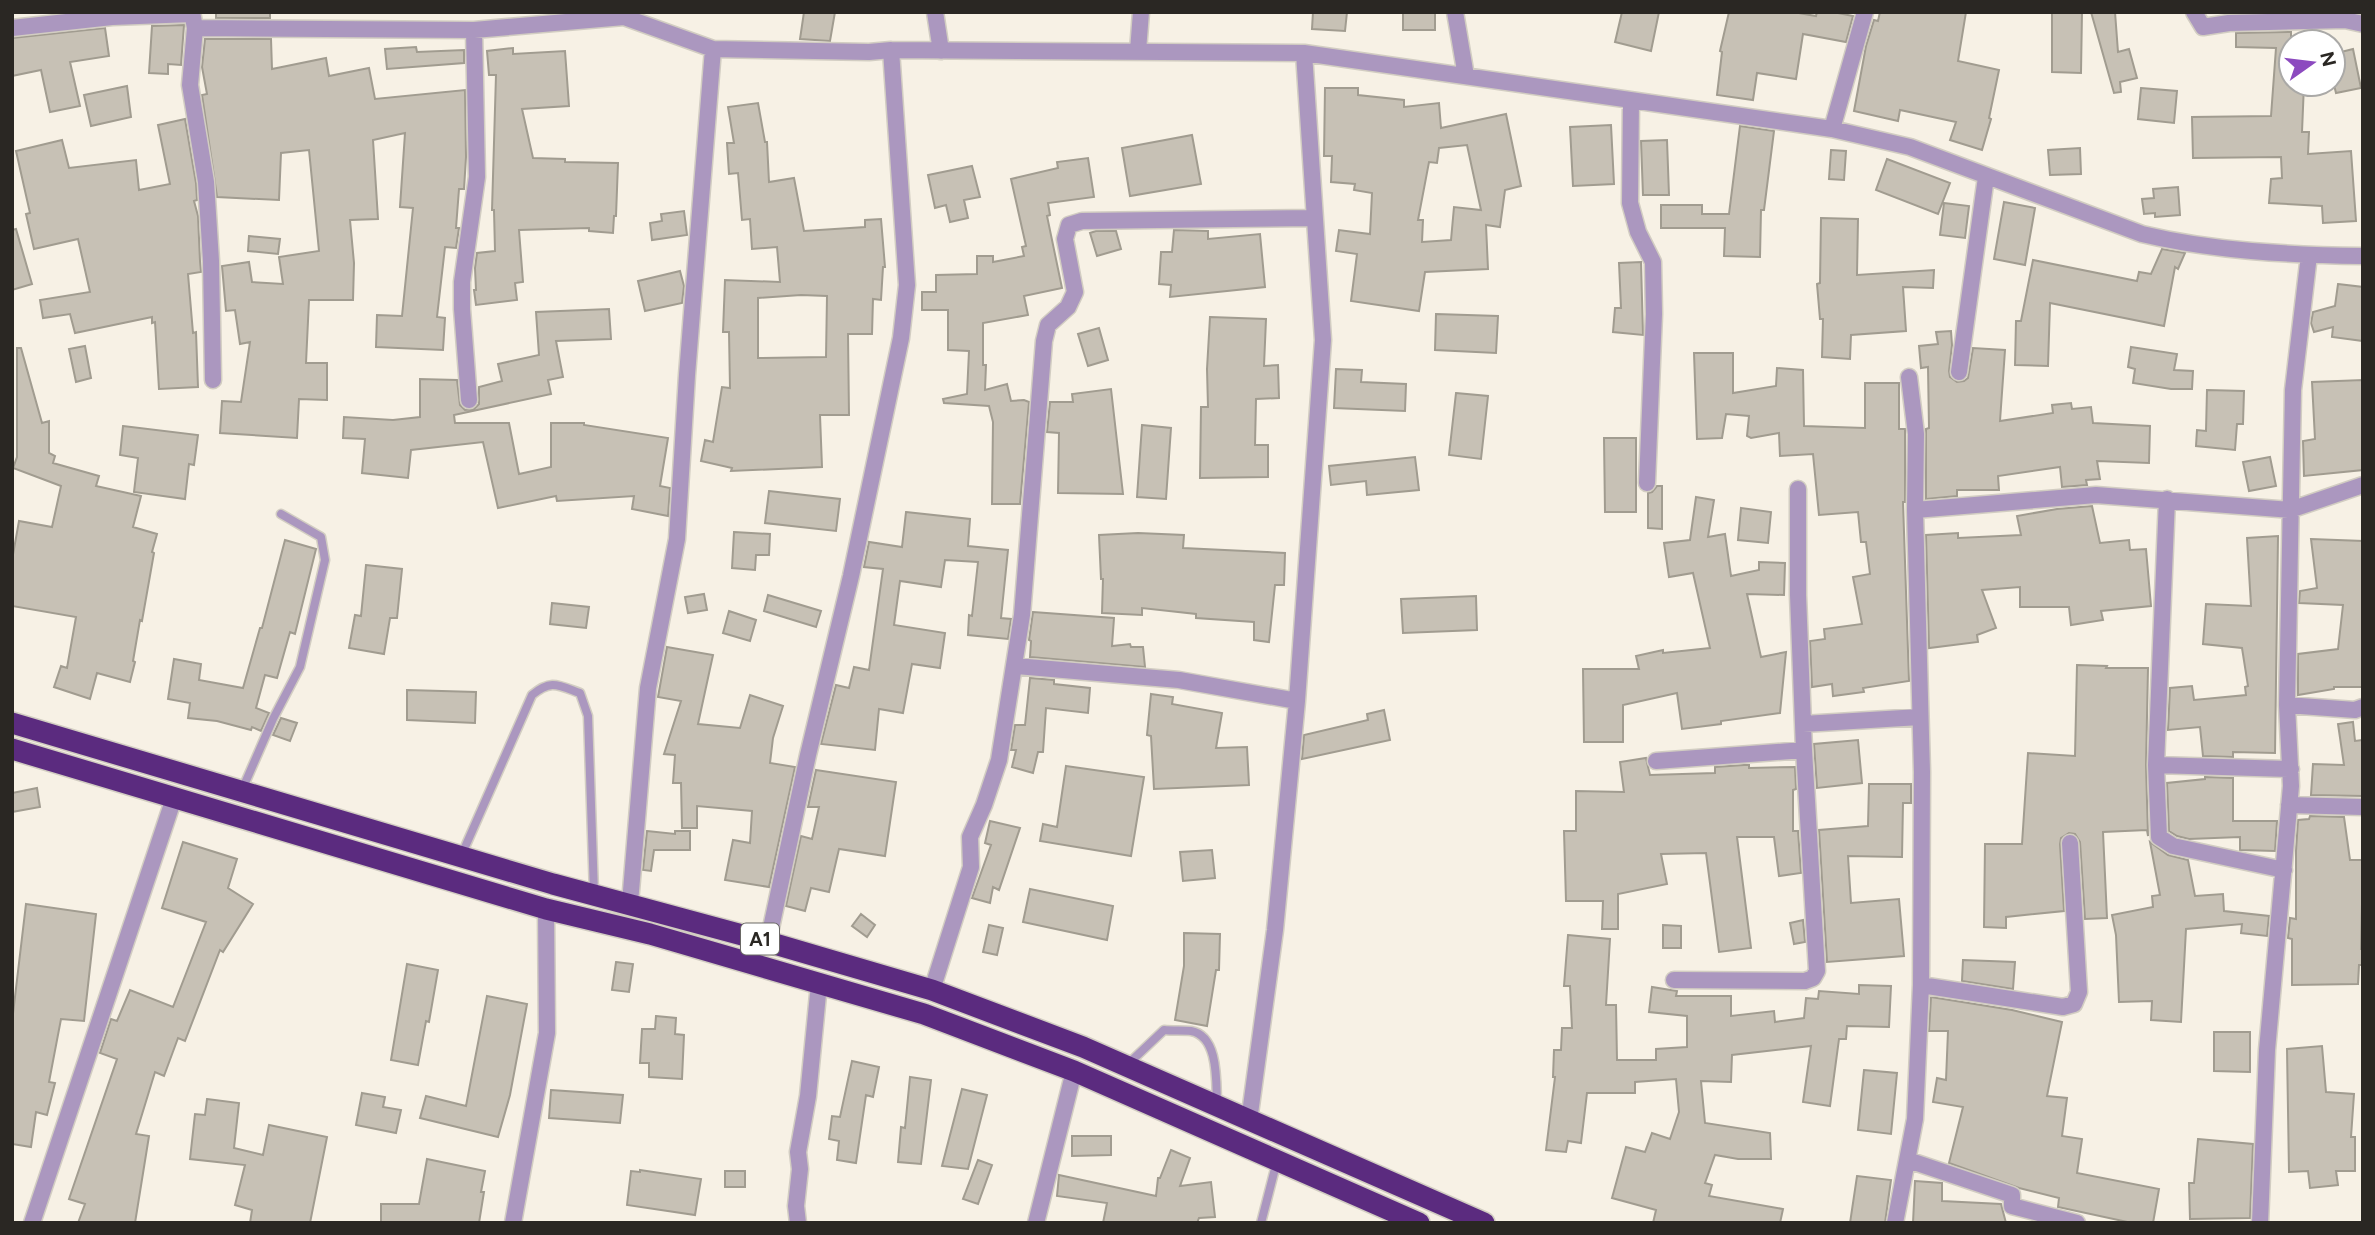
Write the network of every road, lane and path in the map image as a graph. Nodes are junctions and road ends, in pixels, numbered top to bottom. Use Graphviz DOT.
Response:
graph roads {
  1 [pos="935,12"];
  2 [pos="1141,12"];
  3 [pos="1455,12"];
  4 [pos="1865,12"];
  5 [pos="2194,12"];
  6 [pos="625,15"];
  7 [pos="193,18"];
  8 [pos="2363,24"];
  9 [pos="12,28"];
  10 [pos="474,30"];
  11 [pos="713,49"];
  12 [pos="891,50"];
  13 [pos="941,51"];
  14 [pos="1138,51"];
  15 [pos="1304,53"];
  16 [pos="1466,76"];
  17 [pos="1631,100"];
  18 [pos="1832,129"];
  19 [pos="1986,177"];
  20 [pos="1314,218"];
  21 [pos="2309,255"];
  22 [pos="2363,256"];
  23 [pos="1959,372"];
  24 [pos="1909,377"];
  25 [pos="213,380"];
  26 [pos="469,400"];
  27 [pos="1647,483"];
  28 [pos="2363,485"];
  29 [pos="1798,489"];
  30 [pos="2167,499"];
  31 [pos="1915,510"];
  32 [pos="2290,510"];
  33 [pos="281,514"];
  34 [pos="1014,666"];
  35 [pos="1297,701"];
  36 [pos="2287,705"];
  37 [pos="2363,707"];
  38 [pos="1920,717"];
  39 [pos="12,723"];
  40 [pos="1803,724"];
  41 [pos="12,749"];
  42 [pos="1804,750"];
  43 [pos="1656,761"];
  44 [pos="2156,765"];
  45 [pos="2291,769"];
  46 [pos="242,791"];
  47 [pos="174,798"];
  48 [pos="2289,805"];
  49 [pos="2363,807"];
  50 [pos="2070,843"];
  51 [pos="460,857"];
  52 [pos="2284,870"];
  53 [pos="594,894"];
  54 [pos="630,903"];
  55 [pos="546,909"];
  56 [pos="768,942"];
  57 [pos="1674,980"];
  58 [pos="820,984"];
  59 [pos="1921,985"];
  60 [pos="932,990"];
  61 [pos="1126,1066"];
  62 [pos="1074,1071"];
  63 [pos="1217,1106"];
  64 [pos="1250,1121"];
  65 [pos="1278,1160"];
  66 [pos="1908,1160"];
  67 [pos="32,1223"];
  68 [pos="513,1223"];
  69 [pos="798,1223"];
  70 [pos="1036,1223"];
  71 [pos="1261,1223"];
  72 [pos="1419,1223"];
  73 [pos="1484,1223"];
  74 [pos="1895,1223"];
  75 [pos="2077,1223"];
  76 [pos="2260,1223"];
  1 -- 13 [label="street"];
  2 -- 14 [label="street"];
  3 -- 16 [label="street"];
  4 -- 18 [label="street"];
  5 -- 8 [label="street"];
  6 -- 10 [label="street"];
  6 -- 11 [label="street"];
  7 -- 9 [label="street"];
  7 -- 10 [label="street"];
  7 -- 25 [label="street"];
  10 -- 26 [label="street"];
  11 -- 12 [label="street"];
  11 -- 54 [label="street"];
  12 -- 13 [label="street"];
  12 -- 56 [label="street"];
  13 -- 14 [label="street"];
  14 -- 15 [label="street"];
  15 -- 16 [label="street"];
  15 -- 20 [label="street"];
  16 -- 17 [label="street"];
  17 -- 18 [label="street"];
  17 -- 27 [label="street"];
  18 -- 19 [label="street"];
  19 -- 21 [label="street"];
  19 -- 23 [label="street"];
  20 -- 34 [label="street"];
  20 -- 35 [label="street"];
  21 -- 22 [label="street"];
  21 -- 32 [label="street"];
  24 -- 31 [label="street"];
  28 -- 32 [label="street"];
  29 -- 40 [label="street"];
  30 -- 31 [label="street"];
  30 -- 32 [label="street"];
  30 -- 44 [label="street"];
  31 -- 38 [label="street"];
  32 -- 36 [label="street"];
  33 -- 46 [label="lane"];
  34 -- 35 [label="street"];
  34 -- 60 [label="street"];
  35 -- 64 [label="street"];
  36 -- 37 [label="street"];
  36 -- 45 [label="street"];
  38 -- 40 [label="street"];
  38 -- 59 [label="street"];
  39 -- 46 [label="highway, A1"];
  40 -- 42 [label="street"];
  41 -- 47 [label="highway, A1"];
  42 -- 43 [label="street"];
  42 -- 57 [label="street"];
  44 -- 45 [label="street"];
  44 -- 52 [label="street"];
  45 -- 48 [label="street"];
  46 -- 51 [label="highway, A1"];
  47 -- 55 [label="highway, A1"];
  47 -- 67 [label="street"];
  48 -- 49 [label="street"];
  48 -- 52 [label="street"];
  50 -- 59 [label="street"];
  51 -- 53 [label="highway, A1"];
  51 -- 53 [label="lane"];
  52 -- 76 [label="street"];
  53 -- 54 [label="highway, A1"];
  54 -- 56 [label="highway, A1"];
  55 -- 58 [label="highway, A1"];
  55 -- 68 [label="street"];
  56 -- 60 [label="highway, A1"];
  58 -- 62 [label="highway, A1"];
  58 -- 69 [label="street"];
  59 -- 66 [label="street"];
  60 -- 61 [label="highway, A1"];
  61 -- 63 [label="highway, A1"];
  61 -- 63 [label="lane"];
  62 -- 65 [label="highway, A1"];
  62 -- 70 [label="street"];
  63 -- 64 [label="highway, A1"];
  64 -- 73 [label="highway, A1"];
  65 -- 71 [label="lane"];
  65 -- 72 [label="highway, A1"];
  66 -- 74 [label="street"];
  66 -- 75 [label="street"];
}
